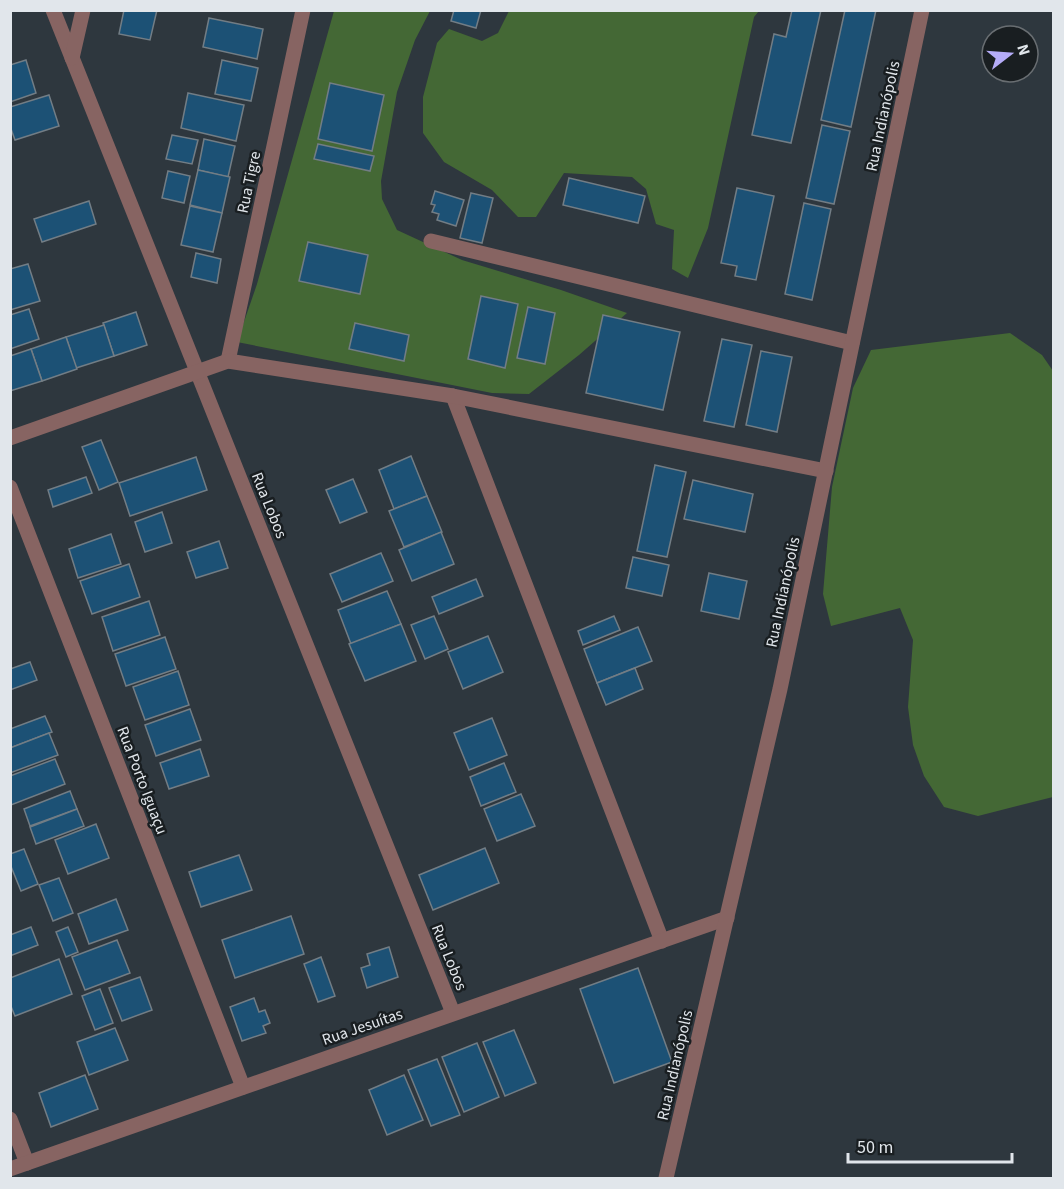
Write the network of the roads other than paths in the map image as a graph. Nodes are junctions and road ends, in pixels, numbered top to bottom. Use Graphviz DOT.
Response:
graph roads {
  1 [pos="53,10"];
  2 [pos="83,10"];
  3 [pos="303,10"];
  4 [pos="922,10"];
  5 [pos="72,58"];
  6 [pos="431,241"];
  7 [pos="852,343"];
  8 [pos="228,361"];
  9 [pos="198,372"];
  10 [pos="453,396"];
  11 [pos="10,438"];
  12 [pos="826,471"];
  13 [pos="10,487"];
  14 [pos="727,918"];
  15 [pos="662,941"];
  16 [pos="453,1013"];
  17 [pos="243,1087"];
  18 [pos="10,1119"];
  19 [pos="27,1163"];
  20 [pos="10,1169"];
  21 [pos="666,1179"];
  1 -- 5 [label="street, Rua Lobos"];
  2 -- 5 [label="street"];
  3 -- 8 [label="street, Rua Tigre"];
  4 -- 7 [label="street, Rua Indianópolis"];
  5 -- 9 [label="street, Rua Lobos"];
  6 -- 7 [label="street"];
  7 -- 12 [label="street, Rua Indianópolis"];
  8 -- 9 [label="street"];
  8 -- 10 [label="street"];
  9 -- 11 [label="street"];
  9 -- 16 [label="street, Rua Lobos"];
  10 -- 12 [label="street"];
  10 -- 15 [label="street"];
  12 -- 14 [label="street, Rua Indianópolis"];
  13 -- 17 [label="street, Rua Porto Iguaçu"];
  14 -- 15 [label="street, Rua Jesuítas"];
  14 -- 21 [label="street, Rua Indianópolis"];
  15 -- 16 [label="street, Rua Jesuítas"];
  16 -- 17 [label="street, Rua Jesuítas"];
  17 -- 19 [label="street, Rua Jesuítas"];
  18 -- 19 [label="street"];
  19 -- 20 [label="street, Rua Jesuítas"];
}
